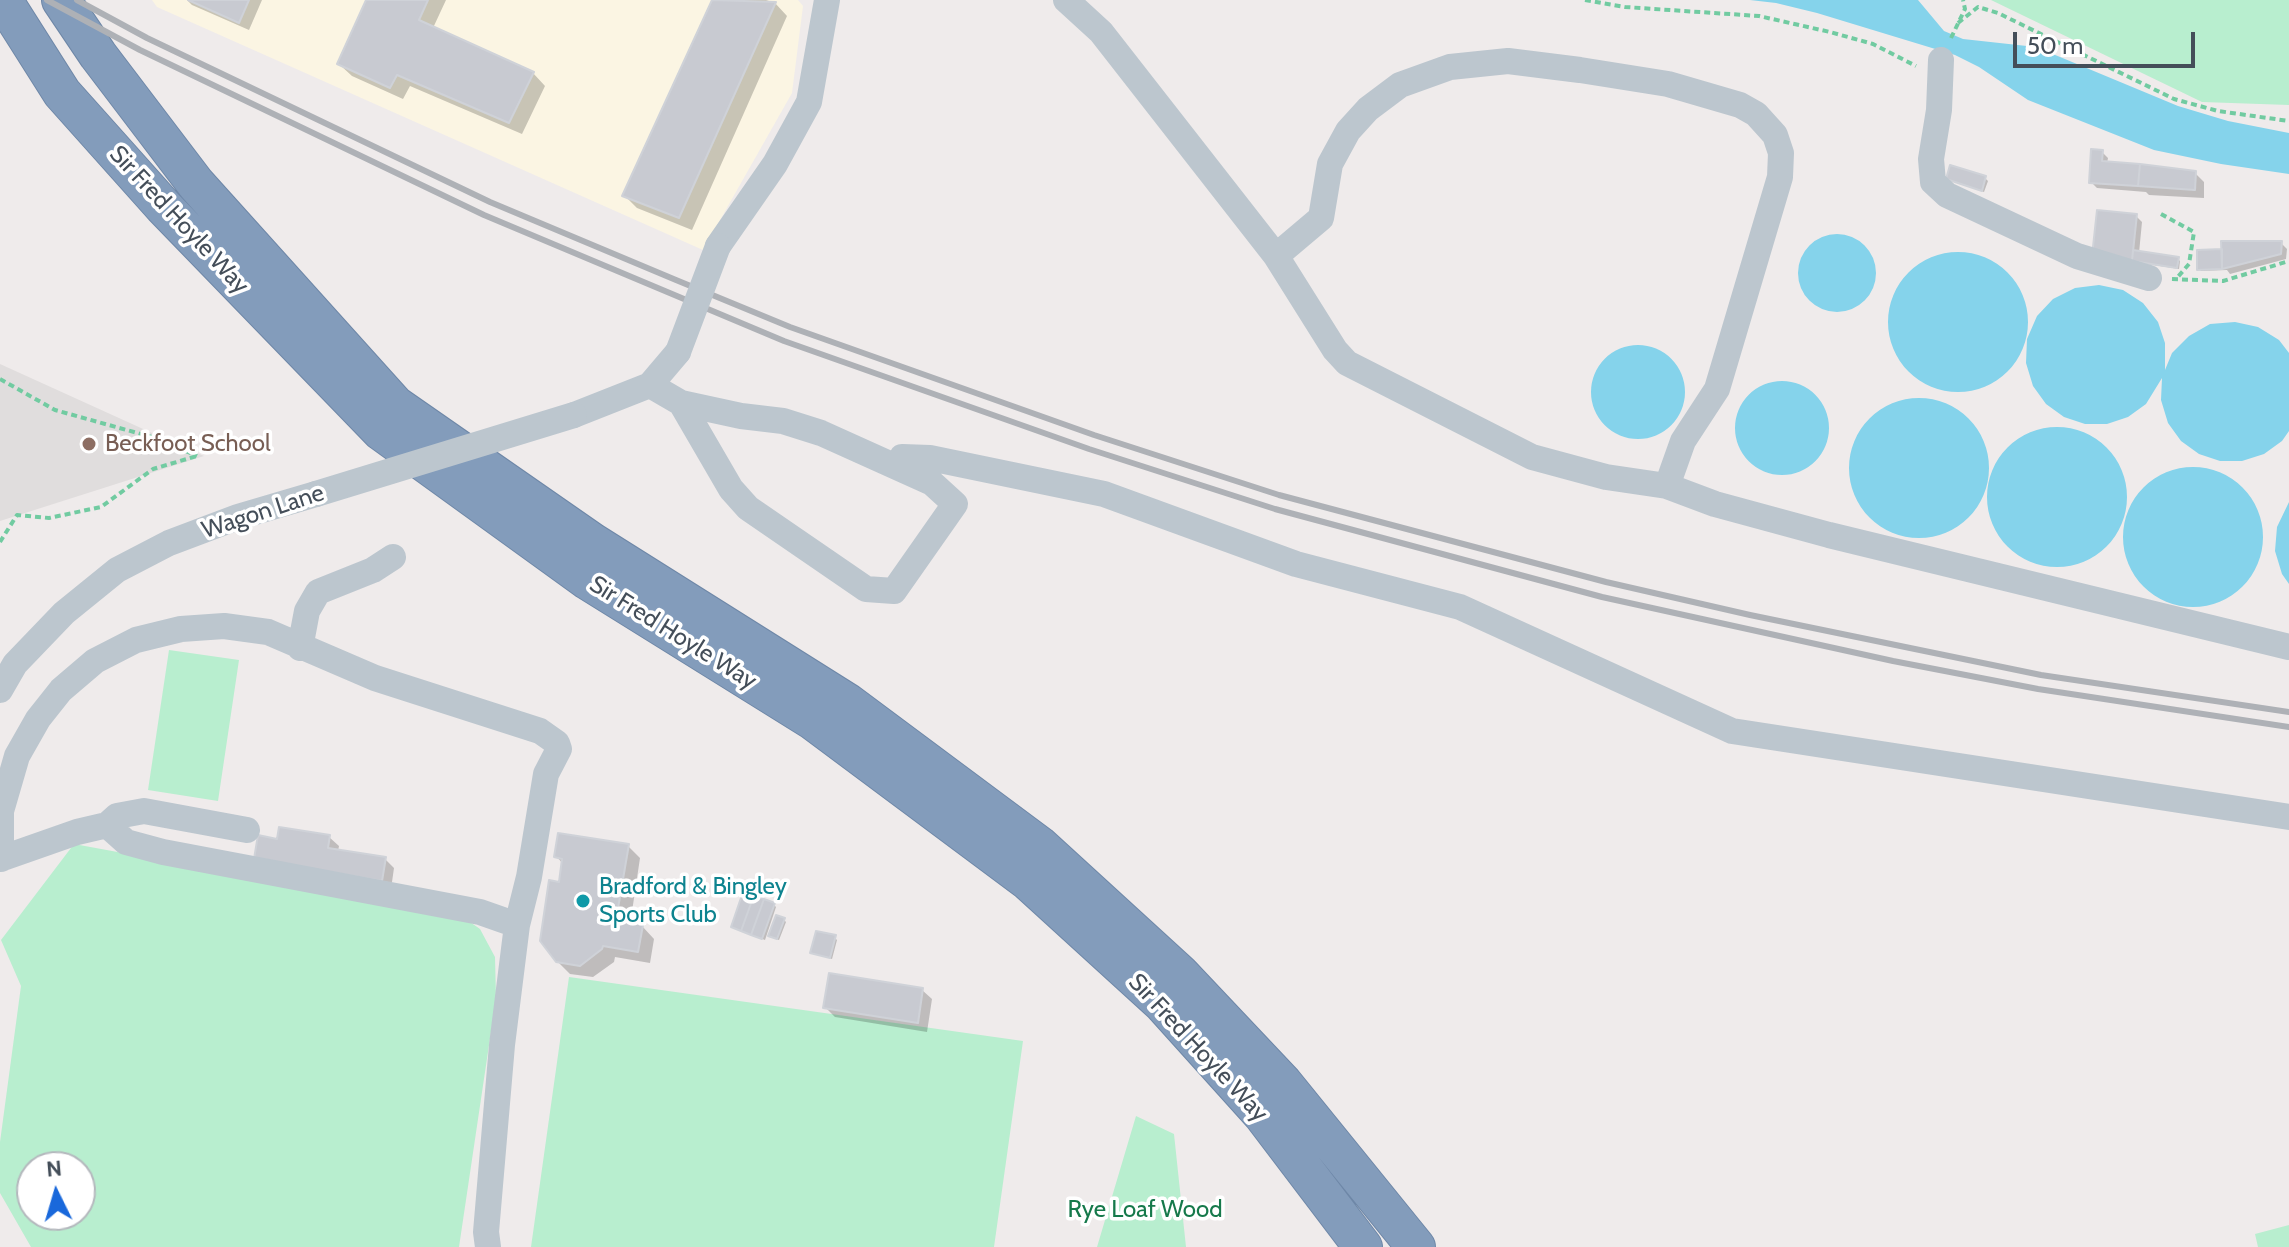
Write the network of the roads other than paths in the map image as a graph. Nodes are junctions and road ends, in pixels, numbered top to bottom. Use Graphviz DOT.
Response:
graph roads {
  1 [pos="3,0"];
  2 [pos="61,0"];
  3 [pos="827,0"];
  4 [pos="1066,0"];
  5 [pos="1941,60"];
  6 [pos="1276,256"];
  7 [pos="2149,278"];
  8 [pos="650,385"];
  9 [pos="681,403"];
  10 [pos="897,467"];
  11 [pos="1667,486"];
  12 [pos="393,557"];
  13 [pos="2289,647"];
  14 [pos="300,648"];
  15 [pos="0,690"];
  16 [pos="2289,817"];
  17 [pos="107,825"];
  18 [pos="247,830"];
  19 [pos="0,859"];
  20 [pos="517,925"];
  21 [pos="488,1247"];
  22 [pos="1363,1247"];
  23 [pos="1416,1247"];
  1 -- 22 [label="highway, Sir Fred Hoyle Way"];
  2 -- 23 [label="highway, Sir Fred Hoyle Way"];
  3 -- 8 [label="street, bridge"];
  4 -- 6 [label="street"];
  5 -- 7 [label="street"];
  6 -- 11 [label="street"];
  6 -- 11 [label="street"];
  8 -- 9 [label="street"];
  8 -- 15 [label="street, Wagon Lane, bridge"];
  9 -- 10 [label="street"];
  9 -- 10 [label="street"];
  10 -- 16 [label="street"];
  11 -- 13 [label="street"];
  12 -- 14 [label="street"];
  14 -- 19 [label="street"];
  14 -- 20 [label="street"];
  17 -- 18 [label="street"];
  17 -- 19 [label="street"];
  17 -- 20 [label="street"];
  20 -- 21 [label="street"];
}
